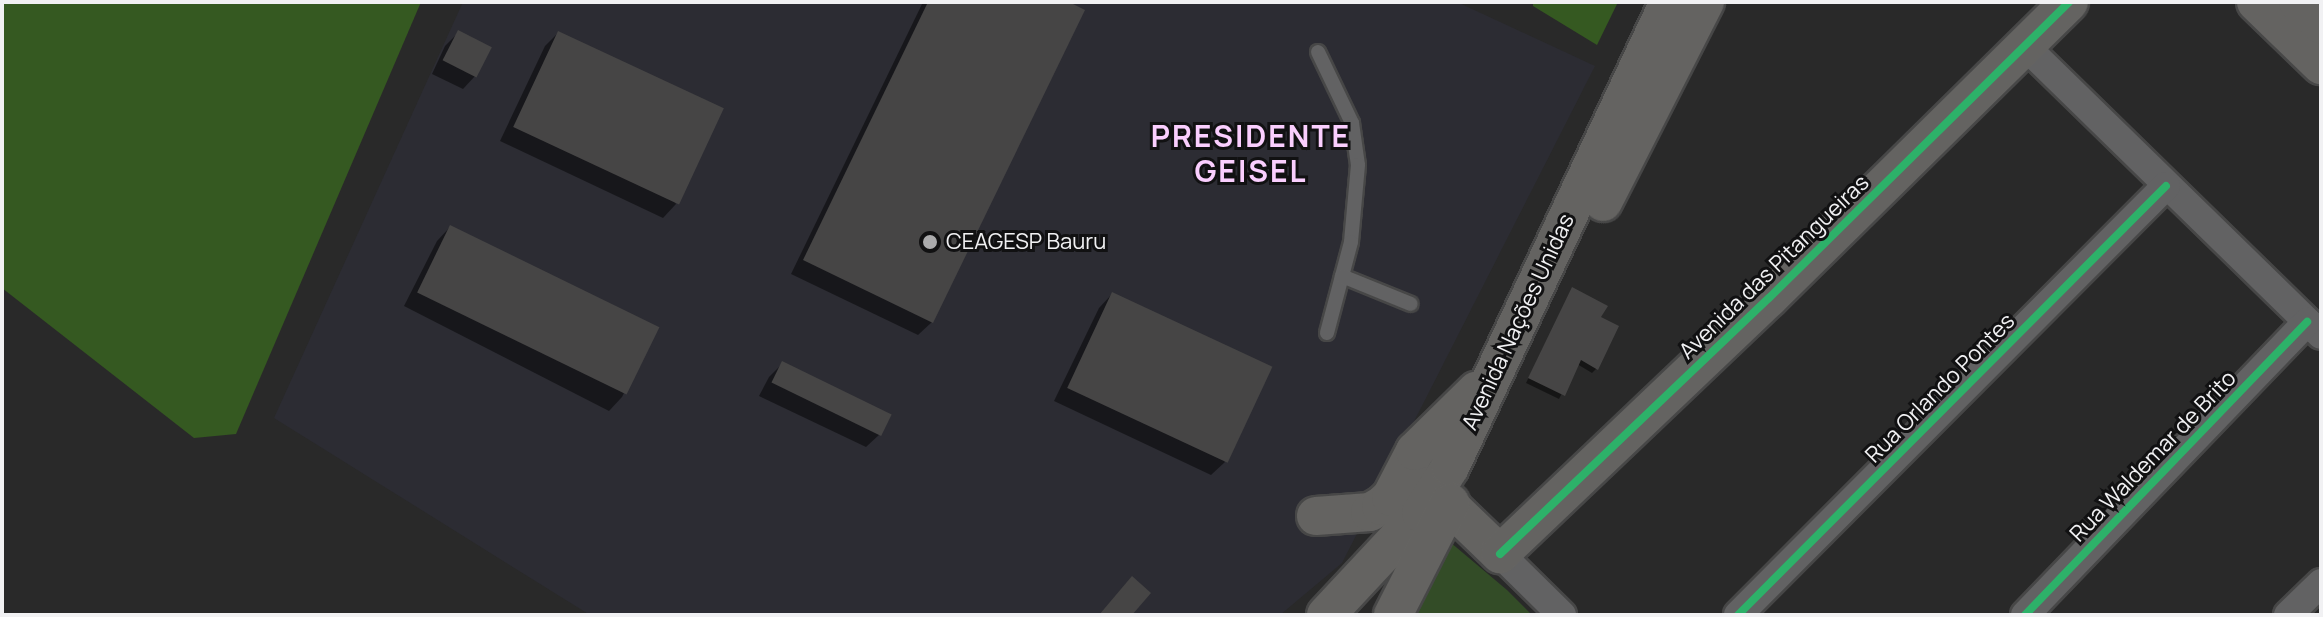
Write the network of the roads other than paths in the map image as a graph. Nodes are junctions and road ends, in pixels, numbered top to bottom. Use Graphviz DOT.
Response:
graph roads {
  1 [pos="1669,2"];
  2 [pos="1705,2"];
  3 [pos="2069,2"];
  4 [pos="2256,2"];
  5 [pos="2298,2"];
  6 [pos="2321,24"];
  7 [pos="2026,47"];
  8 [pos="1318,52"];
  9 [pos="2321,65"];
  10 [pos="2166,186"];
  11 [pos="1342,276"];
  12 [pos="1411,304"];
  13 [pos="2314,329"];
  14 [pos="1327,333"];
  15 [pos="1493,376"];
  16 [pos="1449,505"];
  17 [pos="1316,516"];
  18 [pos="1500,554"];
  19 [pos="2321,583"];
  20 [pos="1326,615"];
  21 [pos="1393,615"];
  22 [pos="1562,615"];
  23 [pos="1738,615"];
  24 [pos="2025,615"];
  25 [pos="2288,615"];
  1 -- 15 [label="main road, Avenida Nações Unidas"];
  2 -- 16 [label="main road, Avenida Nações Unidas"];
  3 -- 7 [label="main road, Avenida das Pitangueiras"];
  4 -- 9 [label="main road"];
  5 -- 6 [label="main road"];
  7 -- 10 [label="street"];
  7 -- 18 [label="main road, Avenida das Pitangueiras"];
  8 -- 11 [label="lane"];
  10 -- 13 [label="street"];
  10 -- 23 [label="street, Rua Orlando Pontes"];
  11 -- 12 [label="lane"];
  11 -- 14 [label="lane"];
  13 -- 24 [label="street, Rua Waldemar de Brito"];
  15 -- 17 [label="main road"];
  15 -- 20 [label="main road, Avenida Nações Unidas"];
  16 -- 18 [label="main road"];
  16 -- 21 [label="main road, Avenida Nações Unidas"];
  18 -- 22 [label="street"];
  19 -- 25 [label="street"];
}
